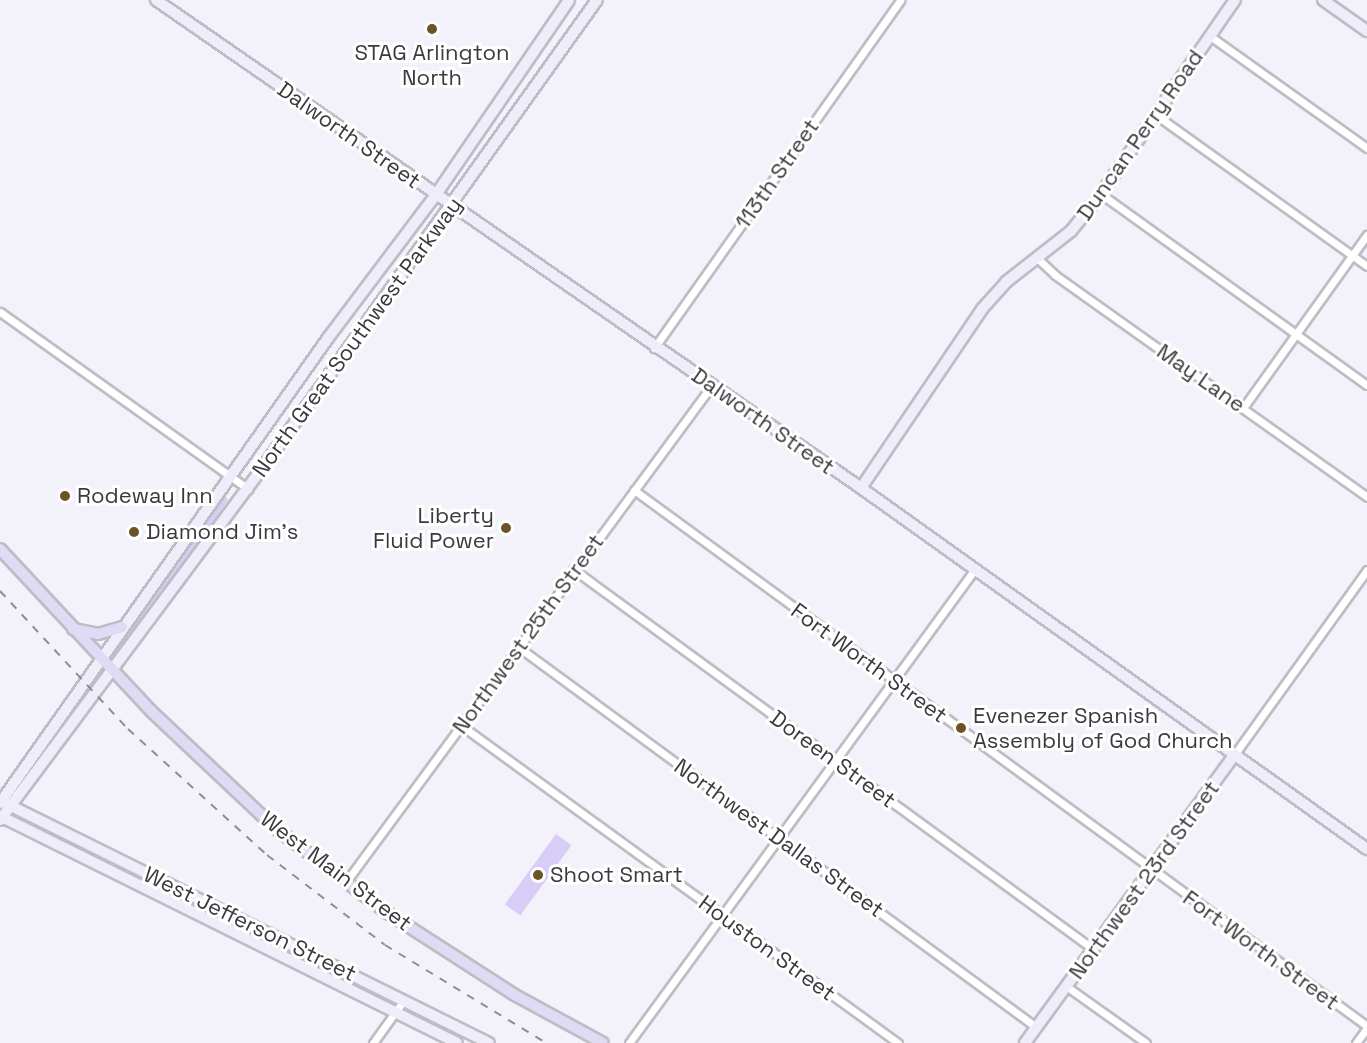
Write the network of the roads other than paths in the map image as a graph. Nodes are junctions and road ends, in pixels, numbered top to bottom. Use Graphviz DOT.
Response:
graph roads {
  1 [pos="156,0"];
  2 [pos="569,0"];
  3 [pos="597,0"];
  4 [pos="900,0"];
  5 [pos="1235,0"];
  6 [pos="1323,0"];
  7 [pos="1367,31"];
  8 [pos="1210,36"];
  9 [pos="1156,115"];
  10 [pos="1367,148"];
  11 [pos="1101,194"];
  12 [pos="435,196"];
  13 [pos="451,207"];
  14 [pos="1367,235"];
  15 [pos="1353,255"];
  16 [pos="1037,258"];
  17 [pos="1367,266"];
  18 [pos="0,312"];
  19 [pos="1298,335"];
  20 [pos="654,348"];
  21 [pos="712,385"];
  22 [pos="1367,385"];
  23 [pos="1243,408"];
  24 [pos="262,432"];
  25 [pos="280,445"];
  26 [pos="231,477"];
  27 [pos="248,489"];
  28 [pos="861,489"];
  29 [pos="634,490"];
  30 [pos="1367,497"];
  31 [pos="0,549"];
  32 [pos="573,569"];
  33 [pos="975,569"];
  34 [pos="1367,570"];
  35 [pos="122,627"];
  36 [pos="73,629"];
  37 [pos="521,649"];
  38 [pos="100,658"];
  39 [pos="111,669"];
  40 [pos="893,681"];
  41 [pos="462,726"];
  42 [pos="1234,755"];
  43 [pos="835,761"];
  44 [pos="3,803"];
  45 [pos="1,817"];
  46 [pos="779,838"];
  47 [pos="90,844"];
  48 [pos="1367,849"];
  49 [pos="83,857"];
  50 [pos="1151,871"];
  51 [pos="345,883"];
  52 [pos="180,889"];
  53 [pos="174,902"];
  54 [pos="723,916"];
  55 [pos="1093,949"];
  56 [pos="300,950"];
  57 [pos="293,964"];
  58 [pos="374,986"];
  59 [pos="1066,987"];
  60 [pos="366,1000"];
  61 [pos="404,1000"];
  62 [pos="395,1014"];
  63 [pos="1367,1027"];
  64 [pos="1036,1028"];
  65 [pos="469,1033"];
  66 [pos="373,1043"];
  67 [pos="459,1043"];
  68 [pos="489,1043"];
  69 [pos="603,1043"];
  70 [pos="629,1043"];
  71 [pos="898,1043"];
  72 [pos="1025,1043"];
  73 [pos="1146,1043"];
  74 [pos="1356,1043"];
  1 -- 12 [label="main road, Dalworth Street"];
  2 -- 12 [label="main road, North Great Southwest Parkway"];
  3 -- 13 [label="main road, North Great Southwest Parkway"];
  4 -- 20 [label="street, 113th Street"];
  5 -- 8 [label="main road, Duncan Perry Road"];
  6 -- 7 [label="main road"];
  8 -- 9 [label="main road, Duncan Perry Road"];
  8 -- 10 [label="street"];
  9 -- 11 [label="main road, Duncan Perry Road"];
  9 -- 15 [label="street"];
  11 -- 16 [label="main road, Duncan Perry Road"];
  11 -- 19 [label="street"];
  12 -- 13 [label="main road, Dalworth Street"];
  12 -- 24 [label="main road, North Great Southwest Parkway"];
  13 -- 20 [label="main road, Dalworth Street"];
  13 -- 25 [label="main road, North Great Southwest Parkway"];
  14 -- 15 [label="street"];
  15 -- 17 [label="street"];
  15 -- 19 [label="street"];
  16 -- 23 [label="street, May Lane"];
  16 -- 28 [label="main road, Duncan Perry Road"];
  18 -- 26 [label="street"];
  19 -- 22 [label="street"];
  19 -- 23 [label="street"];
  20 -- 21 [label="main road, Dalworth Street"];
  21 -- 28 [label="main road, Dalworth Street"];
  21 -- 29 [label="street, Northwest 25th Street"];
  23 -- 30 [label="street, May Lane"];
  24 -- 25 [label="main road"];
  24 -- 26 [label="main road, North Great Southwest Parkway"];
  25 -- 27 [label="main road, North Great Southwest Parkway"];
  26 -- 27 [label="street"];
  26 -- 35 [label="main road, North Great Southwest Parkway"];
  27 -- 39 [label="main road, North Great Southwest Parkway"];
  28 -- 33 [label="main road, Dalworth Street"];
  29 -- 32 [label="street, Northwest 25th Street"];
  29 -- 40 [label="street, Fort Worth Street"];
  31 -- 36 [label="main road, West Main Street"];
  32 -- 37 [label="street, Northwest 25th Street"];
  32 -- 43 [label="street, Doreen Street"];
  33 -- 40 [label="street"];
  33 -- 42 [label="main road, Dalworth Street"];
  34 -- 42 [label="street, Northwest 23rd Street"];
  35 -- 36 [label="main road"];
  35 -- 38 [label="main road, North Great Southwest Parkway"];
  36 -- 38 [label="main road, West Main Street"];
  37 -- 41 [label="street, Northwest 25th Street"];
  37 -- 46 [label="street, Northwest Dallas Street"];
  38 -- 39 [label="main road, West Main Street"];
  38 -- 44 [label="main road, North Great Southwest Parkway"];
  39 -- 44 [label="main road, North Great Southwest Parkway"];
  39 -- 51 [label="main road, West Main Street"];
  40 -- 43 [label="street"];
  40 -- 50 [label="street, Fort Worth Street"];
  41 -- 51 [label="street, Northwest 25th Street"];
  41 -- 54 [label="street, Houston Street"];
  42 -- 48 [label="main road, Dalworth Street"];
  42 -- 50 [label="main road, Northwest 23rd Street"];
  43 -- 46 [label="street"];
  43 -- 55 [label="street, Doreen Street"];
  44 -- 45 [label="main road"];
  44 -- 47 [label="main road, West Jefferson Street"];
  45 -- 49 [label="main road, West Jefferson Street"];
  46 -- 54 [label="street"];
  46 -- 64 [label="street, Northwest Dallas Street"];
  47 -- 49 [label="main road"];
  47 -- 52 [label="main road, West Jefferson Street"];
  49 -- 53 [label="main road, West Jefferson Street"];
  50 -- 55 [label="main road, Northwest 23rd Street"];
  50 -- 63 [label="street, Fort Worth Street"];
  51 -- 69 [label="main road, West Main Street"];
  52 -- 53 [label="main road"];
  52 -- 56 [label="main road, West Jefferson Street"];
  53 -- 57 [label="main road, West Jefferson Street"];
  54 -- 70 [label="street"];
  54 -- 71 [label="street, Houston Street"];
  55 -- 59 [label="main road, Northwest 23rd Street"];
  56 -- 57 [label="main road"];
  56 -- 58 [label="main road, West Jefferson Street"];
  57 -- 60 [label="main road, West Jefferson Street"];
  58 -- 60 [label="main road"];
  58 -- 61 [label="main road, West Jefferson Street"];
  59 -- 64 [label="main road, Northwest 23rd Street"];
  59 -- 73 [label="street"];
  60 -- 62 [label="main road, West Jefferson Street"];
  61 -- 62 [label="street"];
  61 -- 65 [label="main road, West Jefferson Street"];
  62 -- 66 [label="street"];
  62 -- 67 [label="main road, West Jefferson Street"];
  63 -- 74 [label="street"];
  64 -- 72 [label="main road, Northwest 23rd Street"];
  65 -- 67 [label="street"];
  65 -- 68 [label="main road, West Jefferson Street"];
}
